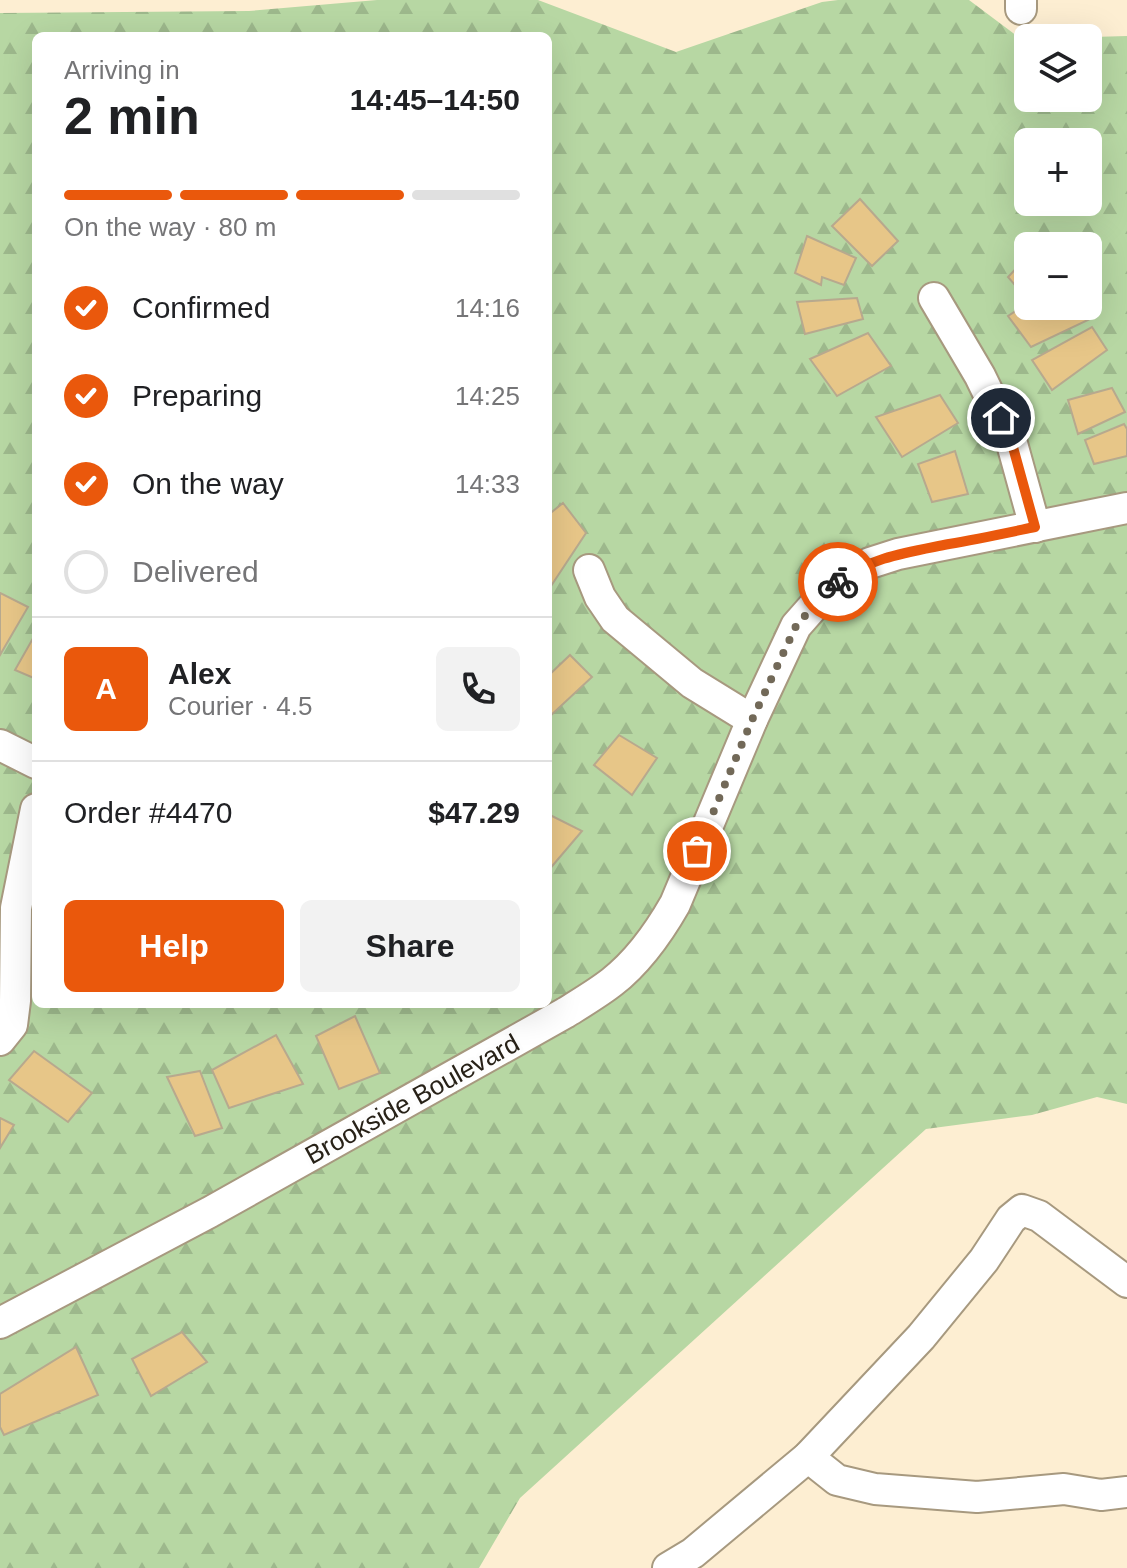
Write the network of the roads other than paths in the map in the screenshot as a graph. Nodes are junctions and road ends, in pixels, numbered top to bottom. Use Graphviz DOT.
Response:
graph roads {
  1 [pos="934,298"];
  2 [pos="1127,508"];
  3 [pos="1035,527"];
  4 [pos="589,570"];
  5 [pos="752,720"];
  6 [pos="0,745"];
  7 [pos="32,761"];
  8 [pos="32,829"];
  9 [pos="556,1005"];
  10 [pos="551,1008"];
  11 [pos="0,1040"];
  12 [pos="1127,1282"];
  13 [pos="0,1323"];
  14 [pos="808,1457"];
  15 [pos="1127,1492"];
  16 [pos="668,1568"];
  1 -- 3 [label="street"];
  2 -- 3 [label="street, Brookside Boulevard"];
  3 -- 5 [label="street, Brookside Boulevard"];
  4 -- 5 [label="street"];
  5 -- 9 [label="street, Brookside Boulevard"];
  6 -- 7 [label="street"];
  8 -- 11 [label="street"];
  10 -- 13 [label="street, Brookside Boulevard"];
  12 -- 14 [label="street"];
  14 -- 15 [label="street"];
  14 -- 16 [label="street"];
}
